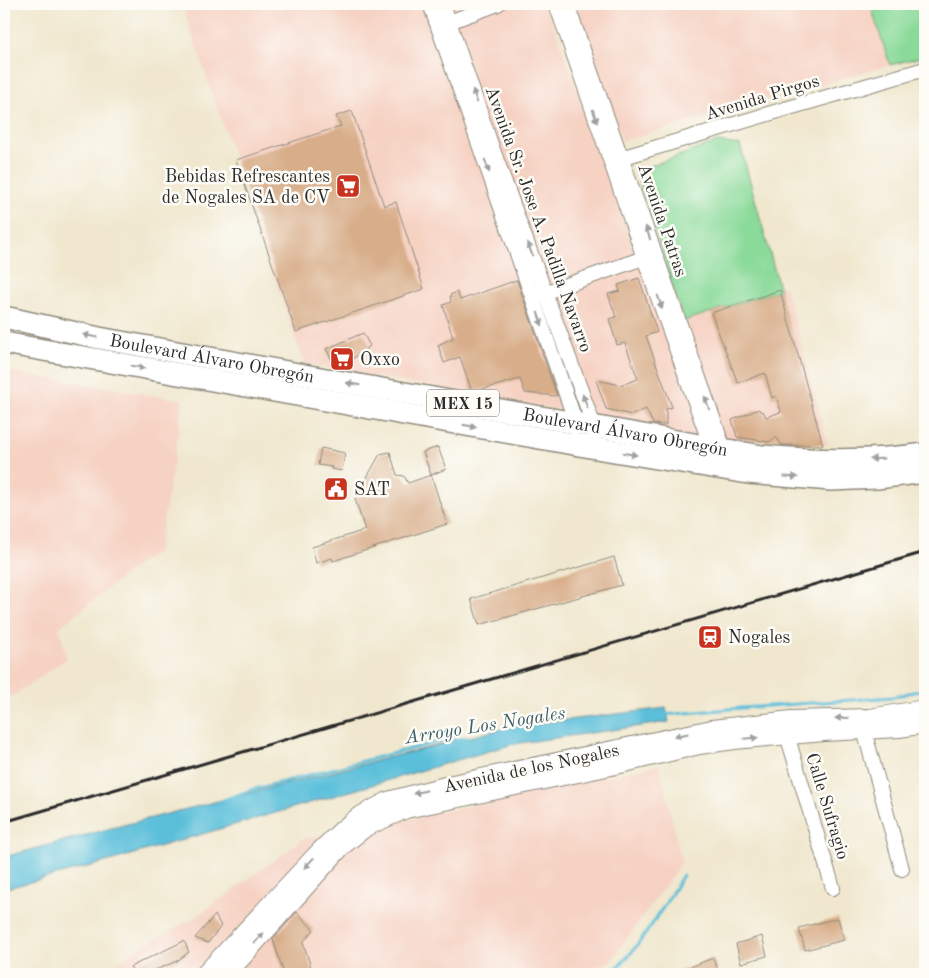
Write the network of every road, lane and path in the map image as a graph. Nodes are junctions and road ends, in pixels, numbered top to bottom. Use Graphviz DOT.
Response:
graph roads {
  1 [pos="498,4"];
  2 [pos="556,4"];
  3 [pos="567,4"];
  4 [pos="439,5"];
  5 [pos="444,25"];
  6 [pos="925,70"];
  7 [pos="616,160"];
  8 [pos="650,256"];
  9 [pos="539,295"];
  10 [pos="4,317"];
  11 [pos="4,344"];
  12 [pos="395,391"];
  13 [pos="333,401"];
  14 [pos="441,421"];
  15 [pos="585,424"];
  16 [pos="586,447"];
  17 [pos="718,448"];
  18 [pos="925,454"];
  19 [pos="925,472"];
  20 [pos="925,709"];
  21 [pos="925,724"];
  22 [pos="864,730"];
  23 [pos="787,735"];
  24 [pos="902,869"];
  25 [pos="834,888"];
  26 [pos="205,974"];
  27 [pos="227,974"];
  1 -- 5 [label="street"];
  2 -- 7 [label="street, Avenida Patras, one-way"];
  3 -- 7 [label="street, Avenida Patras"];
  4 -- 5 [label="street, Avenida Sr. Jose A. Padilla Navarro"];
  5 -- 9 [label="street, Avenida Sr. Jose A. Padilla Navarro"];
  6 -- 7 [label="street, Avenida Pirgos"];
  7 -- 8 [label="street, Avenida Patras"];
  8 -- 9 [label="street"];
  8 -- 17 [label="street, Avenida Patras"];
  9 -- 15 [label="street, Avenida Sr. Jose A. Padilla Navarro"];
  12 -- 10 [label="highway, Boulevard Álvaro Obregón / MEX 15, one-way"];
  11 -- 13 [label="highway, Boulevard Álvaro Obregón / MEX 15, one-way"];
  12 -- 13 [label="highway"];
  12 -- 14 [label="highway"];
  12 -- 15 [label="highway, Boulevard Álvaro Obregón / MEX 15"];
  13 -- 14 [label="highway, Boulevard Álvaro Obregón / MEX 15"];
  14 -- 16 [label="highway, Boulevard Álvaro Obregón / MEX 15, one-way"];
  15 -- 16 [label="street, Avenida Sr. Jose A. Padilla Navarro"];
  15 -- 16 [label="street, Avenida Sr. Jose A. Padilla Navarro"];
  15 -- 17 [label="highway, Boulevard Álvaro Obregón / MEX 15"];
  16 -- 19 [label="highway, Boulevard Álvaro Obregón / MEX 15, one-way"];
  18 -- 17 [label="highway, Boulevard Álvaro Obregón / MEX 15, one-way"];
  20 -- 26 [label="main road, Avenida de los Nogales, one-way"];
  21 -- 22 [label="main road, Avenida de los Nogales"];
  22 -- 23 [label="main road, Avenida de los Nogales"];
  22 -- 24 [label="street"];
  23 -- 25 [label="street, Calle Sufragio"];
  27 -- 23 [label="main road, Avenida de los Nogales, one-way"];
}
